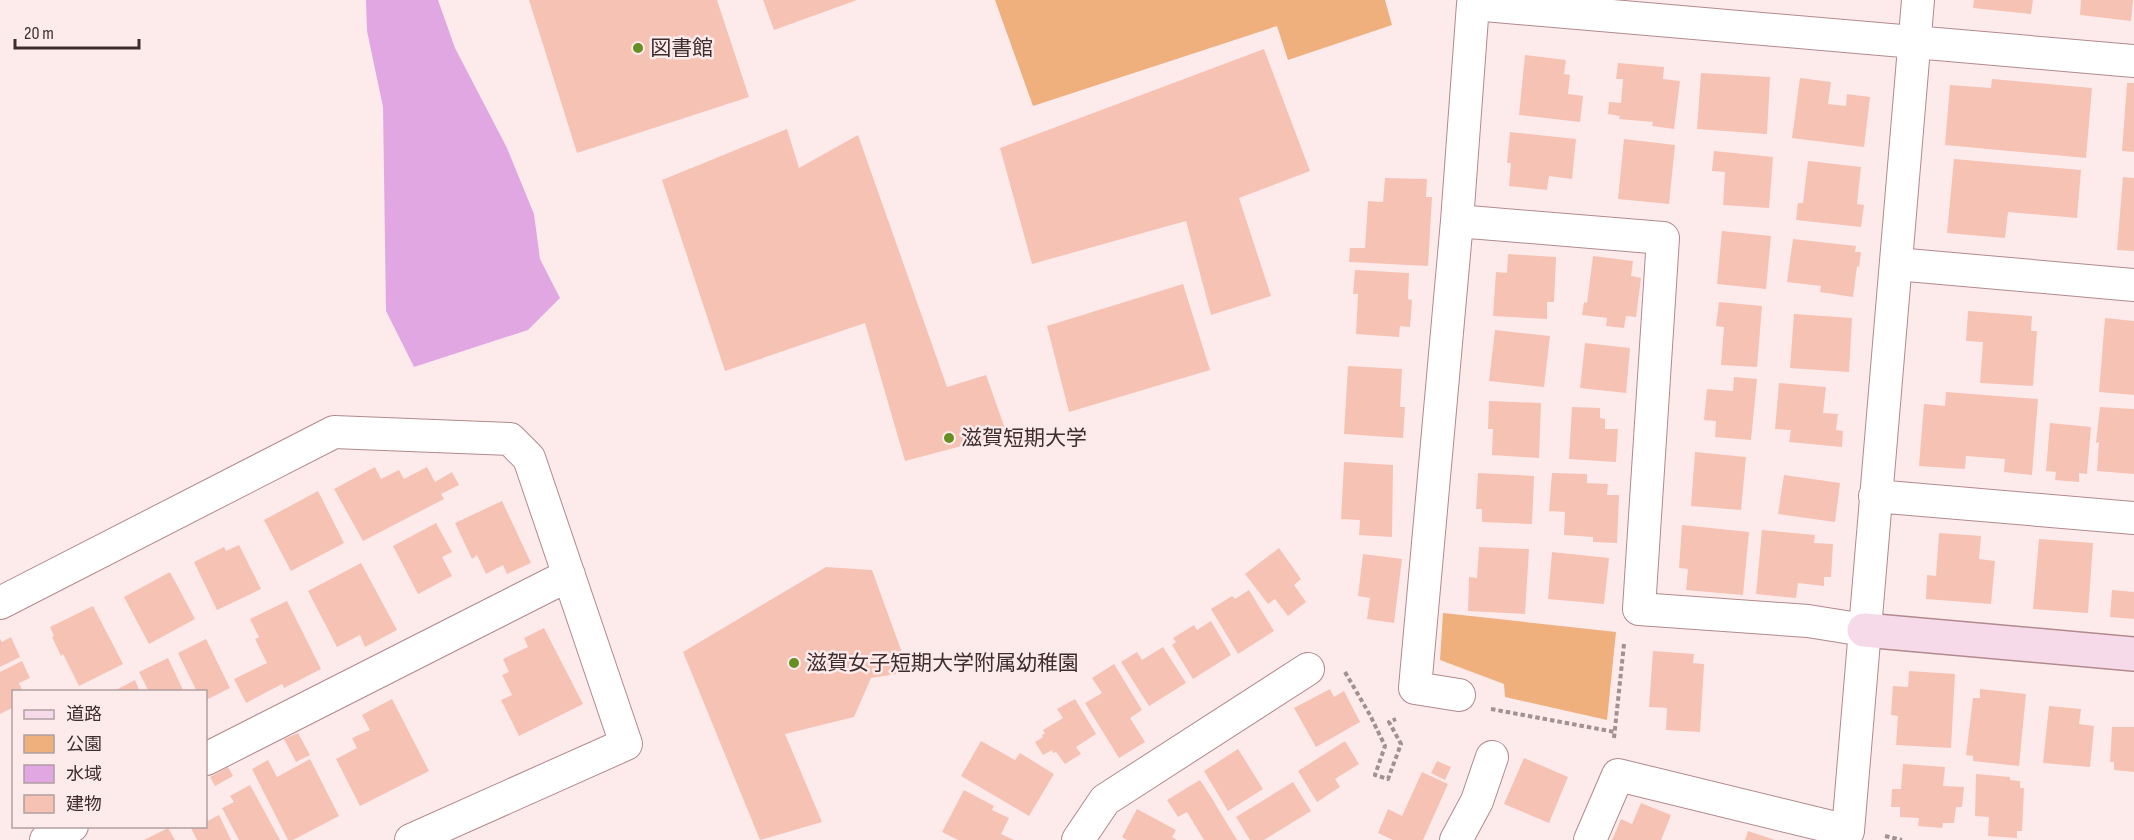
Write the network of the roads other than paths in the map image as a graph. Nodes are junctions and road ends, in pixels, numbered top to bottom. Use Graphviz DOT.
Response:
graph roads {
  1 [pos="1918,0"];
  2 [pos="1915,42"];
  3 [pos="2134,61"];
  4 [pos="1457,221"];
  5 [pos="1896,264"];
  6 [pos="2134,285"];
  7 [pos="1875,496"];
  8 [pos="2134,518"];
  9 [pos="569,575"];
  10 [pos="0,603"];
  11 [pos="1863,630"];
  12 [pos="2134,654"];
  13 [pos="1308,669"];
  14 [pos="1459,695"];
  15 [pos="1492,757"];
  16 [pos="207,758"];
  17 [pos="68,828"];
  18 [pos="1846,835"];
  19 [pos="46,840"];
  20 [pos="411,840"];
  21 [pos="1078,840"];
  22 [pos="1456,840"];
  23 [pos="1590,840"];
  1 -- 2 [label="street"];
  2 -- 3 [label="street"];
  2 -- 4 [label="street"];
  2 -- 5 [label="street"];
  4 -- 11 [label="street"];
  4 -- 14 [label="street"];
  5 -- 6 [label="street"];
  5 -- 7 [label="street"];
  7 -- 8 [label="street"];
  7 -- 11 [label="street"];
  9 -- 10 [label="street"];
  9 -- 16 [label="street"];
  9 -- 20 [label="street"];
  11 -- 12 [label="street"];
  11 -- 18 [label="street"];
  13 -- 21 [label="street"];
  15 -- 22 [label="street"];
  17 -- 19 [label="street"];
  18 -- 23 [label="street"];
}
